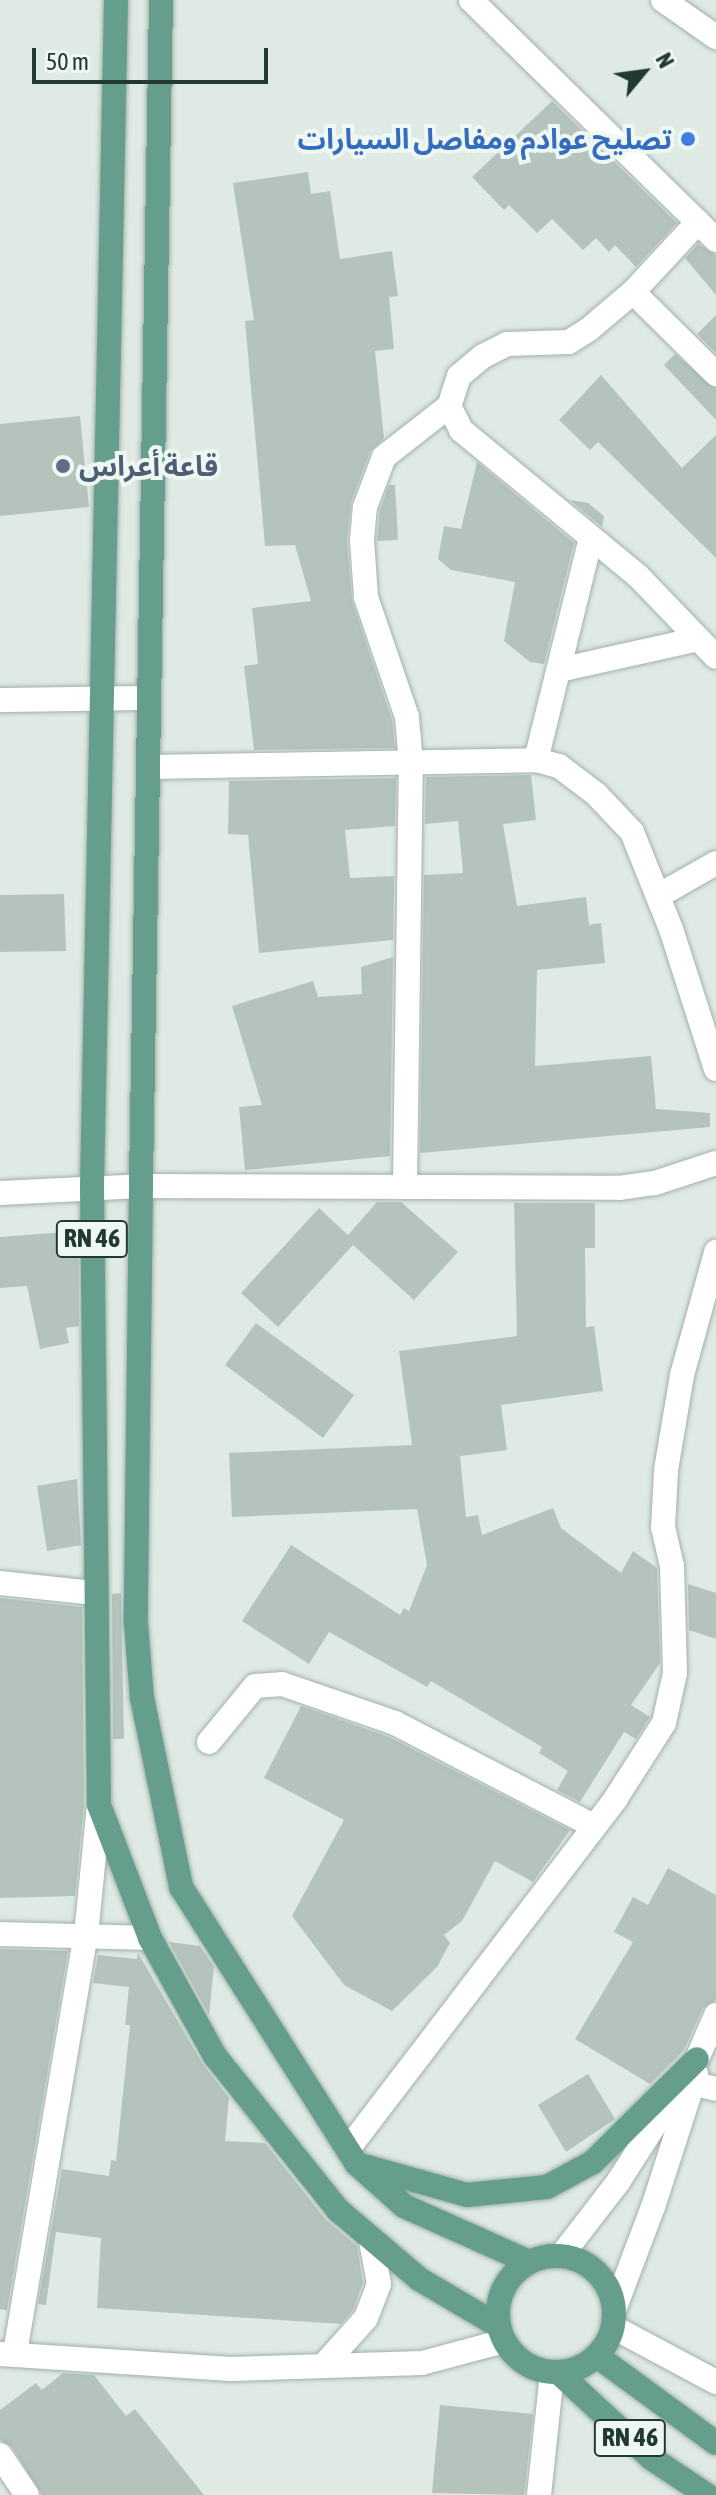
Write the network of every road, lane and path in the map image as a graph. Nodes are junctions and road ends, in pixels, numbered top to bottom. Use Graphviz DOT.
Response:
graph roads {
  1 [pos="116,0"];
  2 [pos="161,0"];
  3 [pos="471,0"];
  4 [pos="663,0"];
  5 [pos="716,37"];
  6 [pos="698,222"];
  7 [pos="716,240"];
  8 [pos="633,292"];
  9 [pos="716,374"];
  10 [pos="449,406"];
  11 [pos="590,541"];
  12 [pos="699,639"];
  13 [pos="716,657"];
  14 [pos="559,670"];
  15 [pos="149,698"];
  16 [pos="0,700"];
  17 [pos="105,700"];
  18 [pos="536,760"];
  19 [pos="411,764"];
  20 [pos="150,767"];
  21 [pos="716,863"];
  22 [pos="658,896"];
  23 [pos="712,1045"];
  24 [pos="716,1069"];
  25 [pos="716,1163"];
  26 [pos="405,1184"];
  27 [pos="141,1186"];
  28 [pos="92,1188"];
  29 [pos="0,1193"];
  30 [pos="716,1252"];
  31 [pos="0,1583"];
  32 [pos="94,1593"];
  33 [pos="209,1742"];
  34 [pos="99,1805"];
  35 [pos="594,1826"];
  36 [pos="0,1934"];
  37 [pos="86,1935"];
  38 [pos="150,1938"];
  39 [pos="716,2015"];
  40 [pos="703,2077"];
  41 [pos="352,2156"];
  42 [pos="371,2241"];
  43 [pos="561,2256"];
  44 [pos="529,2262"];
  45 [pos="613,2318"];
  46 [pos="501,2334"];
  47 [pos="8,2354"];
  48 [pos="597,2356"];
  49 [pos="323,2366"];
  50 [pos="556,2373"];
  51 [pos="716,2382"];
  52 [pos="716,2443"];
  53 [pos="0,2455"];
  54 [pos="27,2495"];
  55 [pos="539,2495"];
  56 [pos="707,2495"];
  1 -- 17 [label="main road, RN 46"];
  2 -- 15 [label="main road, RN 46"];
  3 -- 6 [label="street"];
  4 -- 5 [label="street"];
  6 -- 7 [label="street"];
  6 -- 8 [label="street"];
  8 -- 9 [label="street"];
  8 -- 10 [label="street"];
  10 -- 11 [label="street"];
  10 -- 19 [label="street"];
  11 -- 12 [label="street"];
  11 -- 14 [label="street"];
  12 -- 13 [label="street"];
  12 -- 14 [label="street"];
  14 -- 18 [label="street"];
  15 -- 17 [label="street"];
  15 -- 20 [label="main road, RN 46"];
  16 -- 17 [label="street"];
  17 -- 28 [label="main road, RN 46"];
  18 -- 19 [label="street"];
  18 -- 22 [label="street"];
  19 -- 20 [label="street"];
  19 -- 26 [label="street"];
  20 -- 27 [label="main road, RN 46"];
  21 -- 22 [label="street"];
  22 -- 23 [label="street"];
  23 -- 24 [label="street"];
  25 -- 26 [label="street"];
  26 -- 27 [label="street"];
  27 -- 28 [label="street"];
  27 -- 41 [label="main road, RN 46"];
  28 -- 29 [label="street"];
  28 -- 32 [label="main road, RN 46"];
  30 -- 35 [label="street"];
  31 -- 32 [label="street"];
  32 -- 34 [label="main road, RN 46"];
  33 -- 35 [label="street"];
  34 -- 37 [label="street"];
  34 -- 38 [label="main road, RN 46"];
  35 -- 41 [label="street"];
  36 -- 37 [label="street"];
  37 -- 38 [label="street"];
  37 -- 47 [label="street"];
  38 -- 42 [label="main road, RN 46"];
  39 -- 40 [label="street"];
  40 -- 41 [label="main road"];
  40 -- 43 [label="street"];
  40 -- 45 [label="street"];
  41 -- 44 [label="main road, RN 46"];
  42 -- 46 [label="main road, RN 46"];
  42 -- 49 [label="street"];
  43 -- 44 [label="main road"];
  43 -- 45 [label="main road"];
  44 -- 46 [label="main road"];
  45 -- 48 [label="main road"];
  45 -- 51 [label="street"];
  46 -- 49 [label="street"];
  46 -- 50 [label="main road"];
  47 -- 49 [label="street"];
  48 -- 50 [label="main road"];
  48 -- 52 [label="main road, RN 46"];
  50 -- 55 [label="street"];
  50 -- 56 [label="main road, RN 46"];
  53 -- 54 [label="street"];
}
